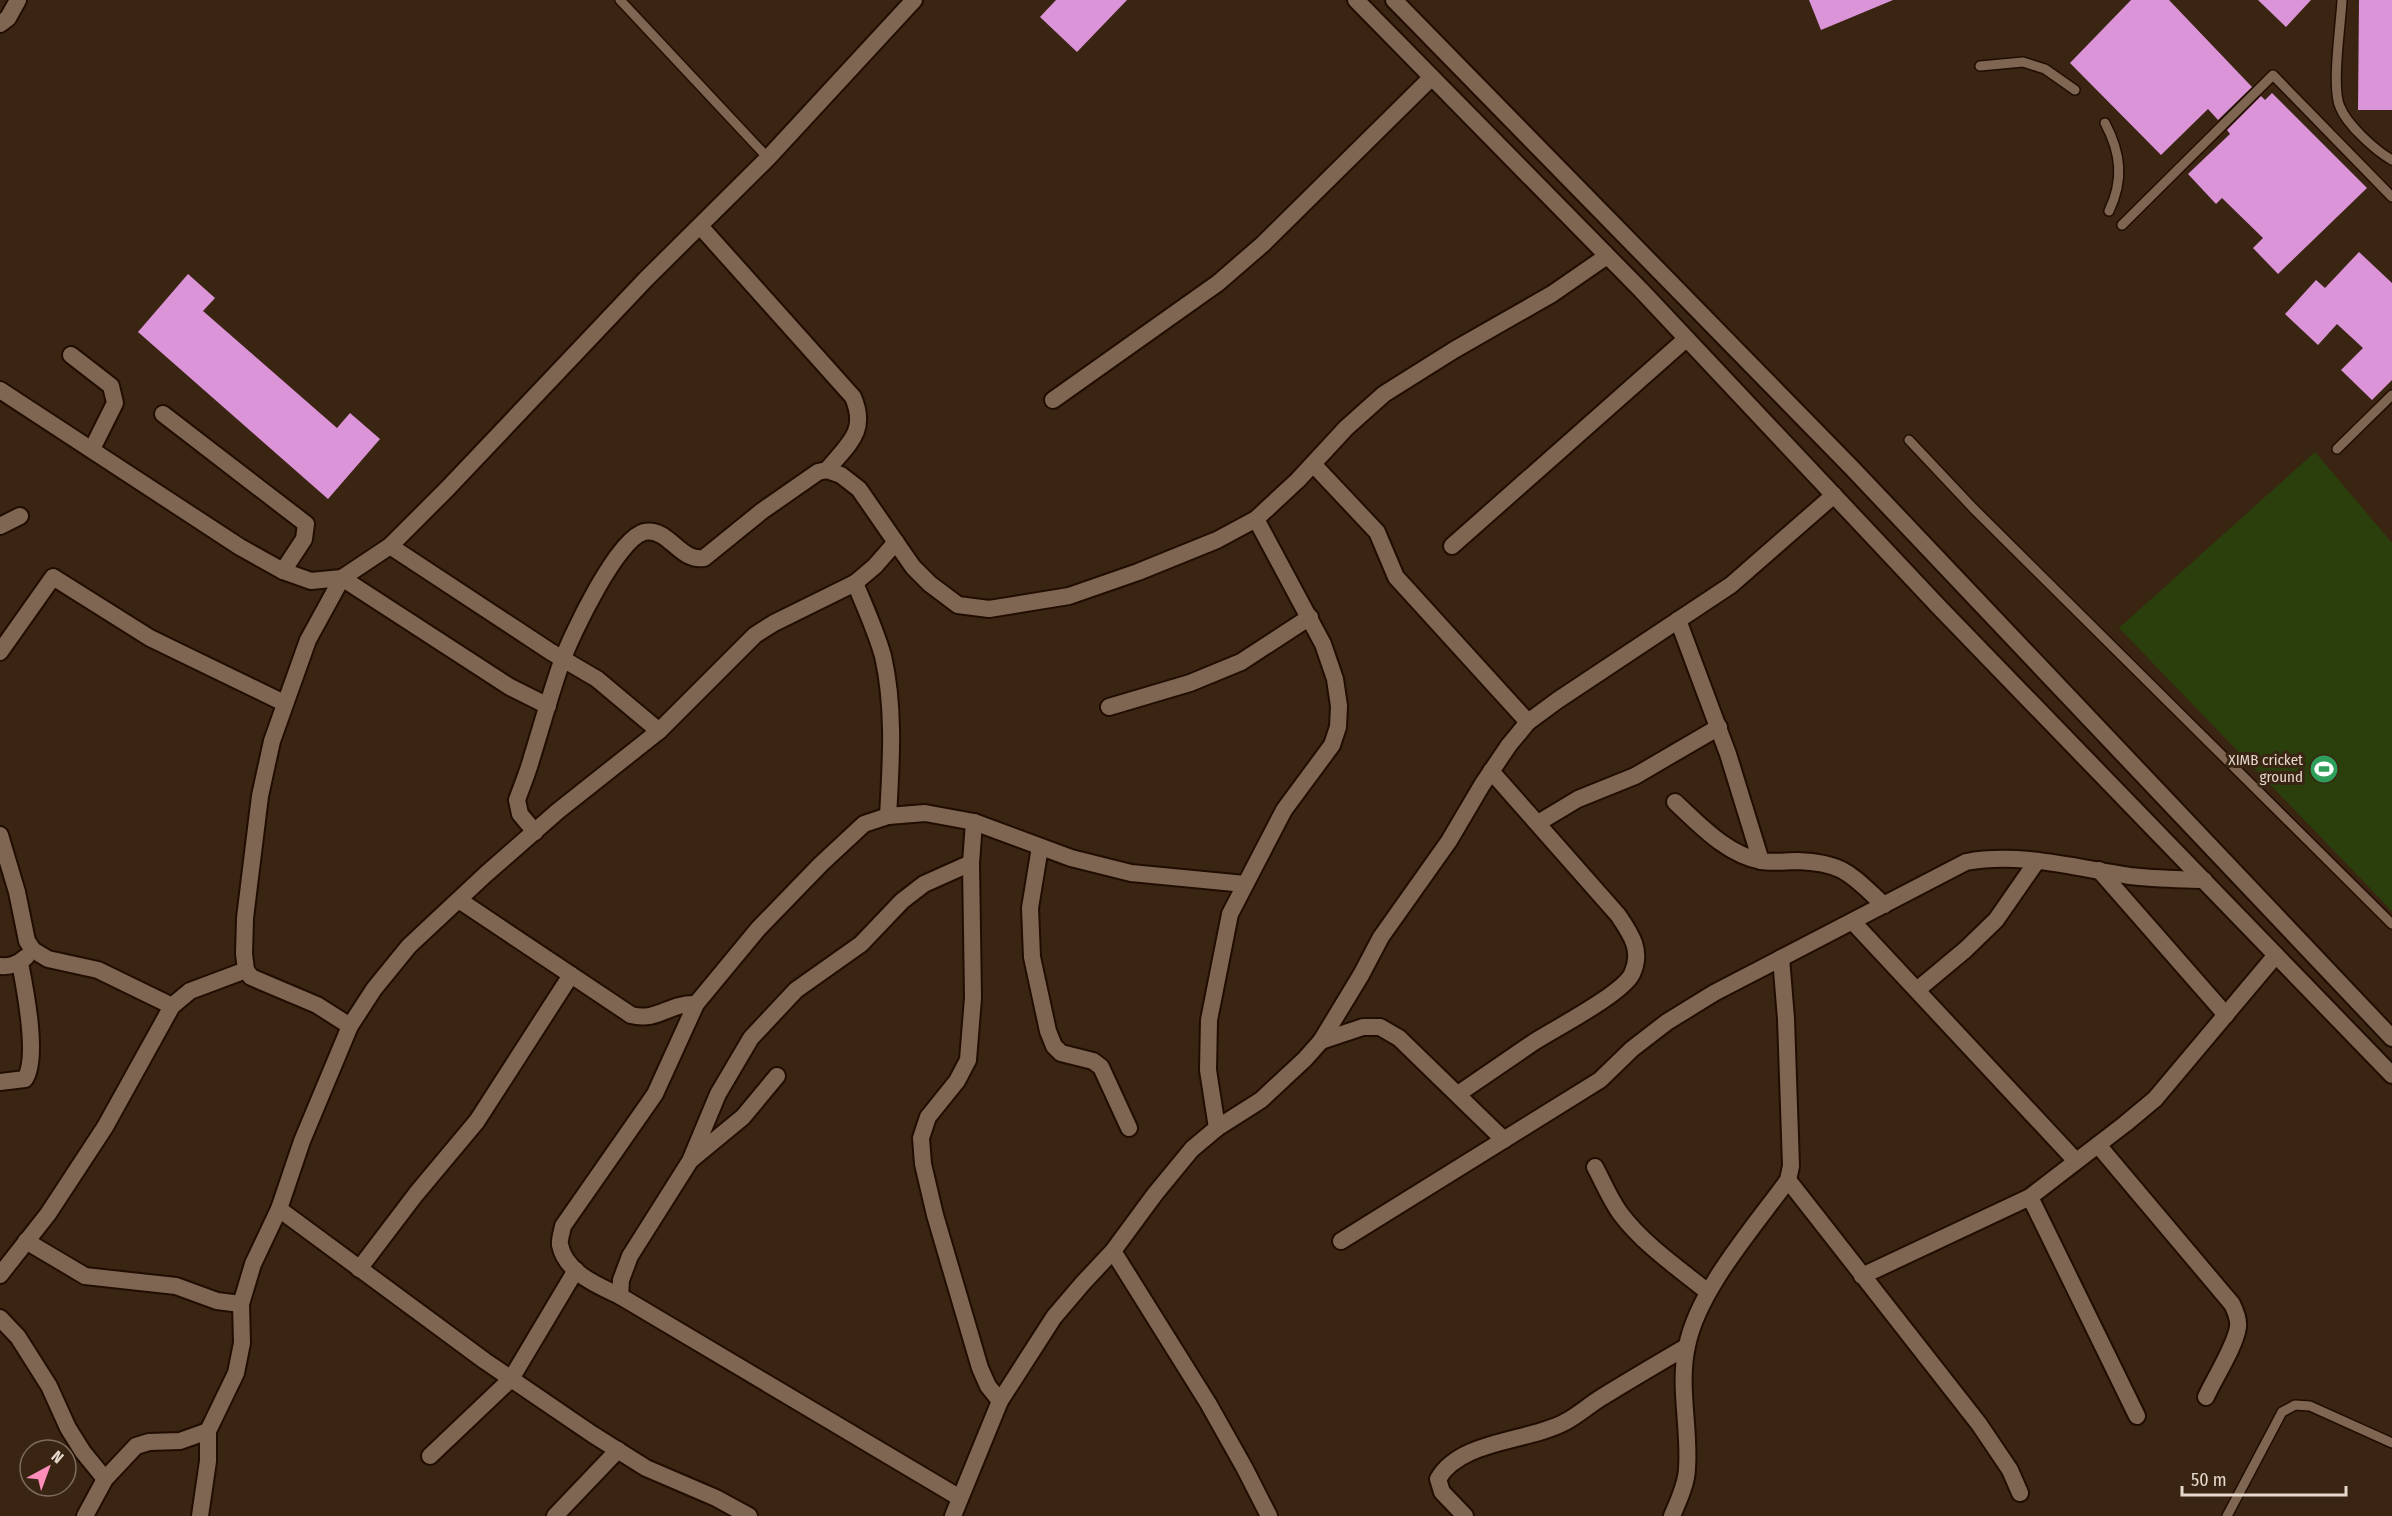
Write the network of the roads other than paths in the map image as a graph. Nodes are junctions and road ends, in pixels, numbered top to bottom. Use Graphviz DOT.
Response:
graph roads {
  1 [pos="18,0"];
  2 [pos="620,0"];
  3 [pos="914,0"];
  4 [pos="1356,0"];
  5 [pos="1394,0"];
  6 [pos="2342,0"];
  7 [pos="0,24"];
  8 [pos="1980,66"];
  9 [pos="1431,78"];
  10 [pos="2075,90"];
  11 [pos="2105,123"];
  12 [pos="768,158"];
  13 [pos="2392,160"];
  14 [pos="2392,197"];
  15 [pos="2109,211"];
  16 [pos="2122,225"];
  17 [pos="700,226"];
  18 [pos="1607,256"];
  19 [pos="1686,339"];
  20 [pos="71,355"];
  21 [pos="0,390"];
  22 [pos="2392,395"];
  23 [pos="1053,400"];
  24 [pos="163,414"];
  25 [pos="1909,440"];
  26 [pos="92,448"];
  27 [pos="2337,449"];
  28 [pos="1313,464"];
  29 [pos="827,470"];
  30 [pos="1834,495"];
  31 [pos="20,516"];
  32 [pos="1256,519"];
  33 [pos="0,526"];
  34 [pos="896,542"];
  35 [pos="390,546"];
  36 [pos="1452,546"];
  37 [pos="283,571"];
  38 [pos="342,578"];
  39 [pos="855,583"];
  40 [pos="1310,617"];
  41 [pos="1678,620"];
  42 [pos="0,651"];
  43 [pos="563,659"];
  44 [pos="284,703"];
  45 [pos="548,706"];
  46 [pos="1109,707"];
  47 [pos="1528,722"];
  48 [pos="1719,727"];
  49 [pos="659,731"];
  50 [pos="1491,771"];
  51 [pos="1675,802"];
  52 [pos="888,816"];
  53 [pos="974,822"];
  54 [pos="1538,824"];
  55 [pos="535,832"];
  56 [pos="0,835"];
  57 [pos="1040,847"];
  58 [pos="1761,861"];
  59 [pos="2037,861"];
  60 [pos="971,863"];
  61 [pos="2099,870"];
  62 [pos="2204,880"];
  63 [pos="1245,884"];
  64 [pos="459,900"];
  65 [pos="1884,905"];
  66 [pos="1853,922"];
  67 [pos="2392,924"];
  68 [pos="33,950"];
  69 [pos="2276,956"];
  70 [pos="1781,958"];
  71 [pos="20,963"];
  72 [pos="0,966"];
  73 [pos="246,970"];
  74 [pos="571,975"];
  75 [pos="1917,990"];
  76 [pos="696,1004"];
  77 [pos="172,1006"];
  78 [pos="2226,1015"];
  79 [pos="350,1026"];
  80 [pos="2392,1038"];
  81 [pos="1321,1041"];
  82 [pos="2392,1075"];
  83 [pos="777,1076"];
  84 [pos="0,1082"];
  85 [pos="1458,1094"];
  86 [pos="1129,1128"];
  87 [pos="1217,1128"];
  88 [pos="1504,1140"];
  89 [pos="2098,1144"];
  90 [pos="690,1161"];
  91 [pos="2076,1161"];
  92 [pos="1595,1167"];
  93 [pos="1788,1180"];
  94 [pos="2030,1197"];
  95 [pos="279,1209"];
  96 [pos="26,1241"];
  97 [pos="1341,1241"];
  98 [pos="1113,1251"];
  99 [pos="359,1269"];
  100 [pos="576,1270"];
  101 [pos="0,1275"];
  102 [pos="1862,1276"];
  103 [pos="1708,1292"];
  104 [pos="620,1296"];
  105 [pos="241,1304"];
  106 [pos="0,1318"];
  107 [pos="1686,1347"];
  108 [pos="511,1379"];
  109 [pos="2206,1397"];
  110 [pos="1000,1401"];
  111 [pos="2137,1416"];
  112 [pos="207,1431"];
  113 [pos="2392,1443"];
  114 [pos="618,1450"];
  115 [pos="430,1456"];
  116 [pos="105,1479"];
  117 [pos="2020,1494"];
  118 [pos="960,1498"];
  119 [pos="85,1516"];
  120 [pos="200,1516"];
  121 [pos="555,1516"];
  122 [pos="749,1516"];
  123 [pos="953,1516"];
  124 [pos="1269,1516"];
  125 [pos="1465,1516"];
  126 [pos="1672,1516"];
  127 [pos="2227,1516"];
  1 -- 7 [label="street"];
  2 -- 12 [label="lane"];
  3 -- 12 [label="street"];
  4 -- 9 [label="street"];
  5 -- 80 [label="street"];
  6 -- 13 [label="lane"];
  8 -- 10 [label="lane"];
  9 -- 18 [label="street"];
  9 -- 23 [label="street"];
  11 -- 15 [label="lane"];
  12 -- 17 [label="street"];
  14 -- 16 [label="lane"];
  17 -- 29 [label="street"];
  17 -- 35 [label="street"];
  18 -- 19 [label="street"];
  18 -- 28 [label="street"];
  19 -- 30 [label="street"];
  19 -- 36 [label="street"];
  20 -- 26 [label="street"];
  21 -- 26 [label="street"];
  22 -- 27 [label="lane"];
  24 -- 37 [label="street"];
  25 -- 67 [label="lane"];
  26 -- 37 [label="street"];
  28 -- 32 [label="street"];
  28 -- 47 [label="street"];
  29 -- 34 [label="street"];
  29 -- 43 [label="street"];
  30 -- 41 [label="street"];
  30 -- 62 [label="street"];
  31 -- 33 [label="street"];
  32 -- 34 [label="street"];
  32 -- 40 [label="street"];
  34 -- 39 [label="street"];
  35 -- 38 [label="street"];
  35 -- 43 [label="street"];
  37 -- 38 [label="street"];
  38 -- 44 [label="street"];
  38 -- 45 [label="street"];
  39 -- 49 [label="street"];
  39 -- 52 [label="street"];
  40 -- 46 [label="street"];
  40 -- 63 [label="street"];
  41 -- 47 [label="street"];
  41 -- 48 [label="street"];
  42 -- 44 [label="street"];
  43 -- 45 [label="street"];
  43 -- 49 [label="street"];
  44 -- 73 [label="street"];
  45 -- 55 [label="street"];
  47 -- 50 [label="street"];
  48 -- 54 [label="street"];
  48 -- 58 [label="street"];
  49 -- 55 [label="street"];
  50 -- 54 [label="street"];
  50 -- 81 [label="street"];
  51 -- 58 [label="street"];
  52 -- 53 [label="street"];
  52 -- 76 [label="street"];
  53 -- 57 [label="street"];
  53 -- 60 [label="street"];
  54 -- 85 [label="street"];
  55 -- 64 [label="street"];
  56 -- 68 [label="street"];
  57 -- 63 [label="street"];
  57 -- 86 [label="street"];
  58 -- 65 [label="street"];
  59 -- 61 [label="street"];
  59 -- 65 [label="street"];
  59 -- 75 [label="street"];
  60 -- 90 [label="street"];
  60 -- 110 [label="street"];
  61 -- 62 [label="street"];
  61 -- 78 [label="street"];
  62 -- 69 [label="street"];
  63 -- 87 [label="street"];
  64 -- 74 [label="street"];
  64 -- 79 [label="street"];
  65 -- 66 [label="street"];
  66 -- 70 [label="street"];
  66 -- 75 [label="street"];
  68 -- 71 [label="street"];
  68 -- 77 [label="street"];
  69 -- 78 [label="street"];
  69 -- 82 [label="street"];
  70 -- 88 [label="street"];
  70 -- 93 [label="street"];
  71 -- 72 [label="street"];
  71 -- 84 [label="street"];
  73 -- 77 [label="street"];
  73 -- 79 [label="street"];
  74 -- 76 [label="street"];
  74 -- 99 [label="street"];
  75 -- 91 [label="street"];
  76 -- 100 [label="street"];
  77 -- 96 [label="street"];
  78 -- 89 [label="street"];
  79 -- 95 [label="street"];
  81 -- 85 [label="street"];
  81 -- 87 [label="street"];
  83 -- 90 [label="street"];
  85 -- 88 [label="street"];
  87 -- 98 [label="street"];
  88 -- 97 [label="street"];
  89 -- 91 [label="street"];
  89 -- 109 [label="street"];
  90 -- 104 [label="street"];
  91 -- 94 [label="street"];
  92 -- 103 [label="street"];
  93 -- 102 [label="street"];
  93 -- 103 [label="street"];
  94 -- 102 [label="street"];
  94 -- 111 [label="street"];
  95 -- 99 [label="street"];
  95 -- 105 [label="street"];
  96 -- 101 [label="street"];
  96 -- 105 [label="street"];
  98 -- 110 [label="street"];
  98 -- 124 [label="street"];
  99 -- 108 [label="street"];
  100 -- 104 [label="street"];
  100 -- 108 [label="street"];
  102 -- 117 [label="street"];
  103 -- 107 [label="street"];
  104 -- 118 [label="street"];
  105 -- 112 [label="street"];
  106 -- 116 [label="street"];
  107 -- 125 [label="street"];
  107 -- 126 [label="street"];
  108 -- 114 [label="street"];
  108 -- 115 [label="street"];
  110 -- 118 [label="street"];
  112 -- 116 [label="street"];
  112 -- 120 [label="street"];
  113 -- 127 [label="lane"];
  114 -- 121 [label="street"];
  114 -- 122 [label="street"];
  116 -- 119 [label="street"];
  118 -- 123 [label="street"];
}
